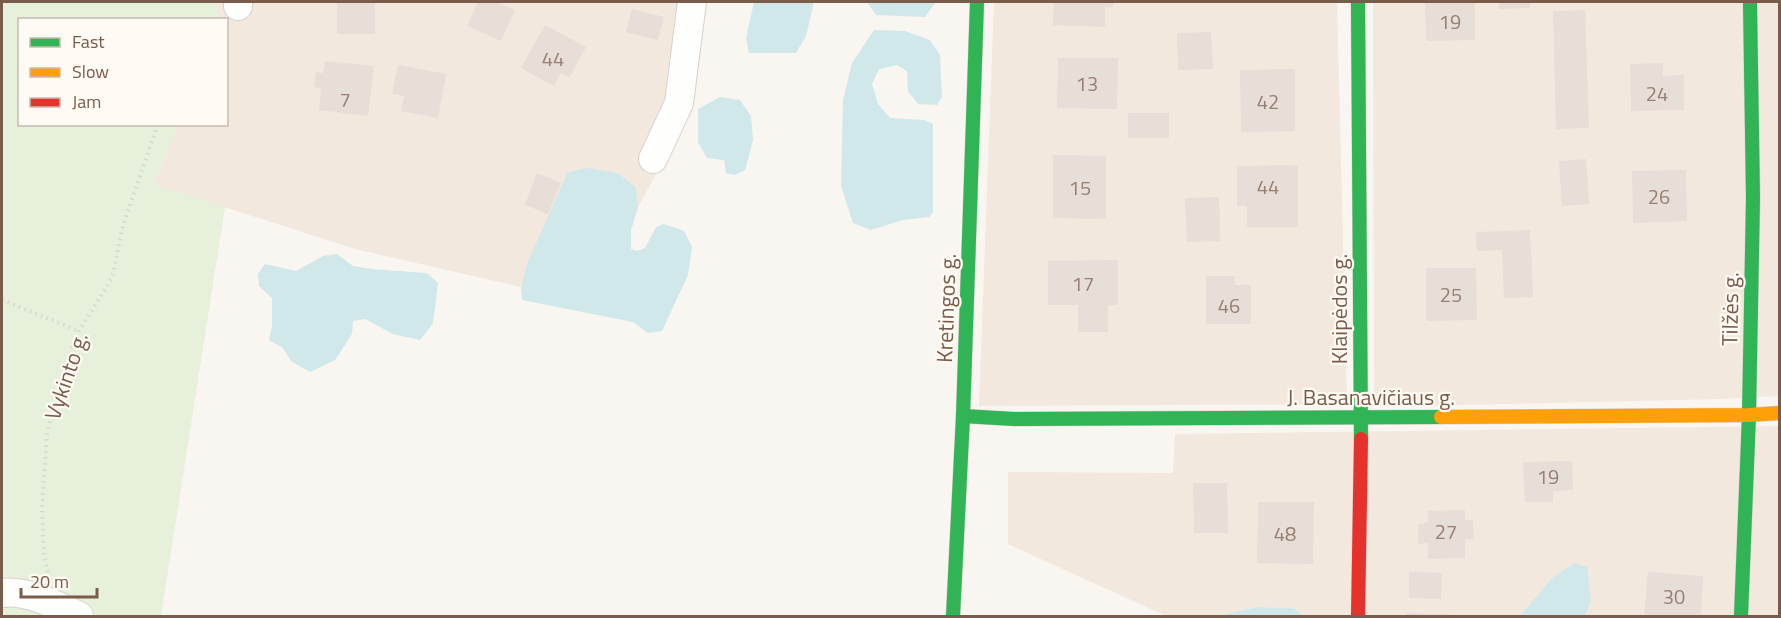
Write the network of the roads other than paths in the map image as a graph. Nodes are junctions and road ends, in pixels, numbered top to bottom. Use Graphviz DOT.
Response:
graph roads {
  1 [pos="692,2"];
  2 [pos="977,2"];
  3 [pos="1358,2"];
  4 [pos="1750,2"];
  5 [pos="653,159"];
  6 [pos="1779,413"];
  7 [pos="963,416"];
  8 [pos="1749,416"];
  9 [pos="1361,418"];
  10 [pos="2,593"];
  11 [pos="68,611"];
  12 [pos="953,616"];
  13 [pos="1358,616"];
  14 [pos="1741,616"];
  1 -- 5 [label="street"];
  2 -- 7 [label="street, Kretingos g."];
  3 -- 9 [label="street, Klaipėdos g."];
  4 -- 8 [label="street, Tilžės g."];
  6 -- 8 [label="street, J. Basanavičiaus g."];
  7 -- 9 [label="street, J. Basanavičiaus g."];
  7 -- 12 [label="street, Kretingos g."];
  8 -- 9 [label="street, J. Basanavičiaus g."];
  8 -- 14 [label="street, Tilžės g."];
  9 -- 13 [label="street, Klaipėdos g."];
  10 -- 11 [label="street"];
}
